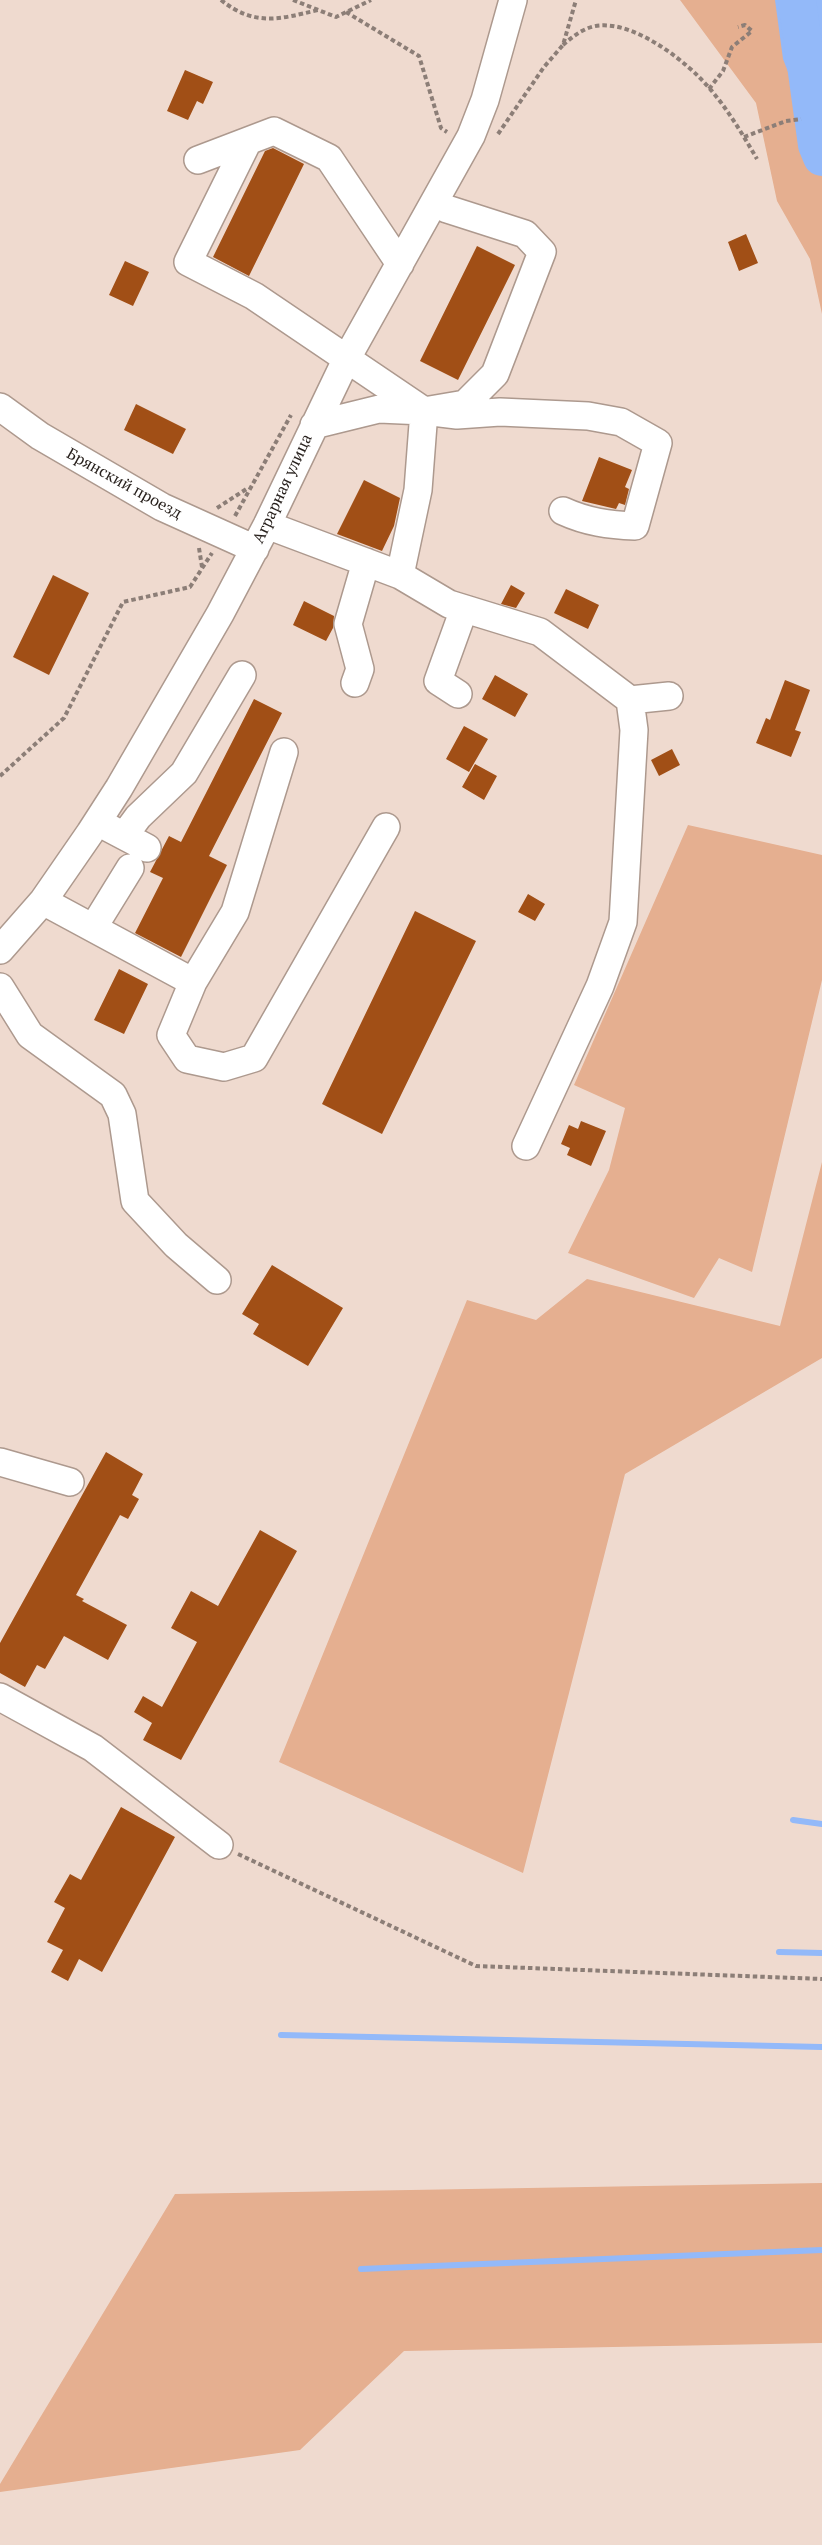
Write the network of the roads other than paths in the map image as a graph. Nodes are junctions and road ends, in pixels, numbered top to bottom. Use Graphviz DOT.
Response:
graph roads {
  1 [pos="513,0"];
  2 [pos="248,141"];
  3 [pos="198,160"];
  4 [pos="435,203"];
  5 [pos="400,264"];
  6 [pos="347,358"];
  7 [pos="0,407"];
  8 [pos="424,411"];
  9 [pos="305,416"];
  10 [pos="563,512"];
  11 [pos="267,525"];
  12 [pos="255,549"];
  13 [pos="366,562"];
  14 [pos="400,575"];
  15 [pos="464,609"];
  16 [pos="242,675"];
  17 [pos="355,684"];
  18 [pos="458,694"];
  19 [pos="669,696"];
  20 [pos="630,700"];
  21 [pos="284,752"];
  22 [pos="97,822"];
  23 [pos="386,827"];
  24 [pos="134,851"];
  25 [pos="43,901"];
  26 [pos="93,928"];
  27 [pos="0,950"];
  28 [pos="194,982"];
  29 [pos="0,987"];
  30 [pos="526,1146"];
  31 [pos="217,1280"];
  32 [pos="0,1462"];
  33 [pos="70,1482"];
  34 [pos="0,1697"];
  35 [pos="219,1845"];
  1 -- 4 [label="street, Аграрная улица"];
  2 -- 3 [label="street"];
  2 -- 5 [label="street"];
  2 -- 6 [label="street"];
  4 -- 5 [label="street, Аграрная улица"];
  4 -- 8 [label="street"];
  5 -- 6 [label="street, Аграрная улица"];
  6 -- 8 [label="street"];
  6 -- 9 [label="street, Аграрная улица"];
  7 -- 12 [label="street, Брянский проезд"];
  8 -- 9 [label="street"];
  8 -- 10 [label="street"];
  8 -- 14 [label="street"];
  9 -- 11 [label="street, Аграрная улица"];
  11 -- 12 [label="street, Аграрная улица"];
  11 -- 13 [label="street"];
  12 -- 22 [label="street, Аграрная улица"];
  13 -- 14 [label="street"];
  13 -- 17 [label="street"];
  14 -- 15 [label="street"];
  15 -- 18 [label="street"];
  15 -- 20 [label="street"];
  16 -- 24 [label="street"];
  19 -- 20 [label="street"];
  20 -- 30 [label="street"];
  21 -- 28 [label="street"];
  22 -- 24 [label="street"];
  22 -- 25 [label="street, Аграрная улица"];
  23 -- 28 [label="street"];
  24 -- 26 [label="street"];
  25 -- 26 [label="street"];
  25 -- 27 [label="street, Аграрная улица"];
  26 -- 28 [label="street"];
  29 -- 31 [label="street"];
  32 -- 33 [label="street"];
  34 -- 35 [label="street"];
}
